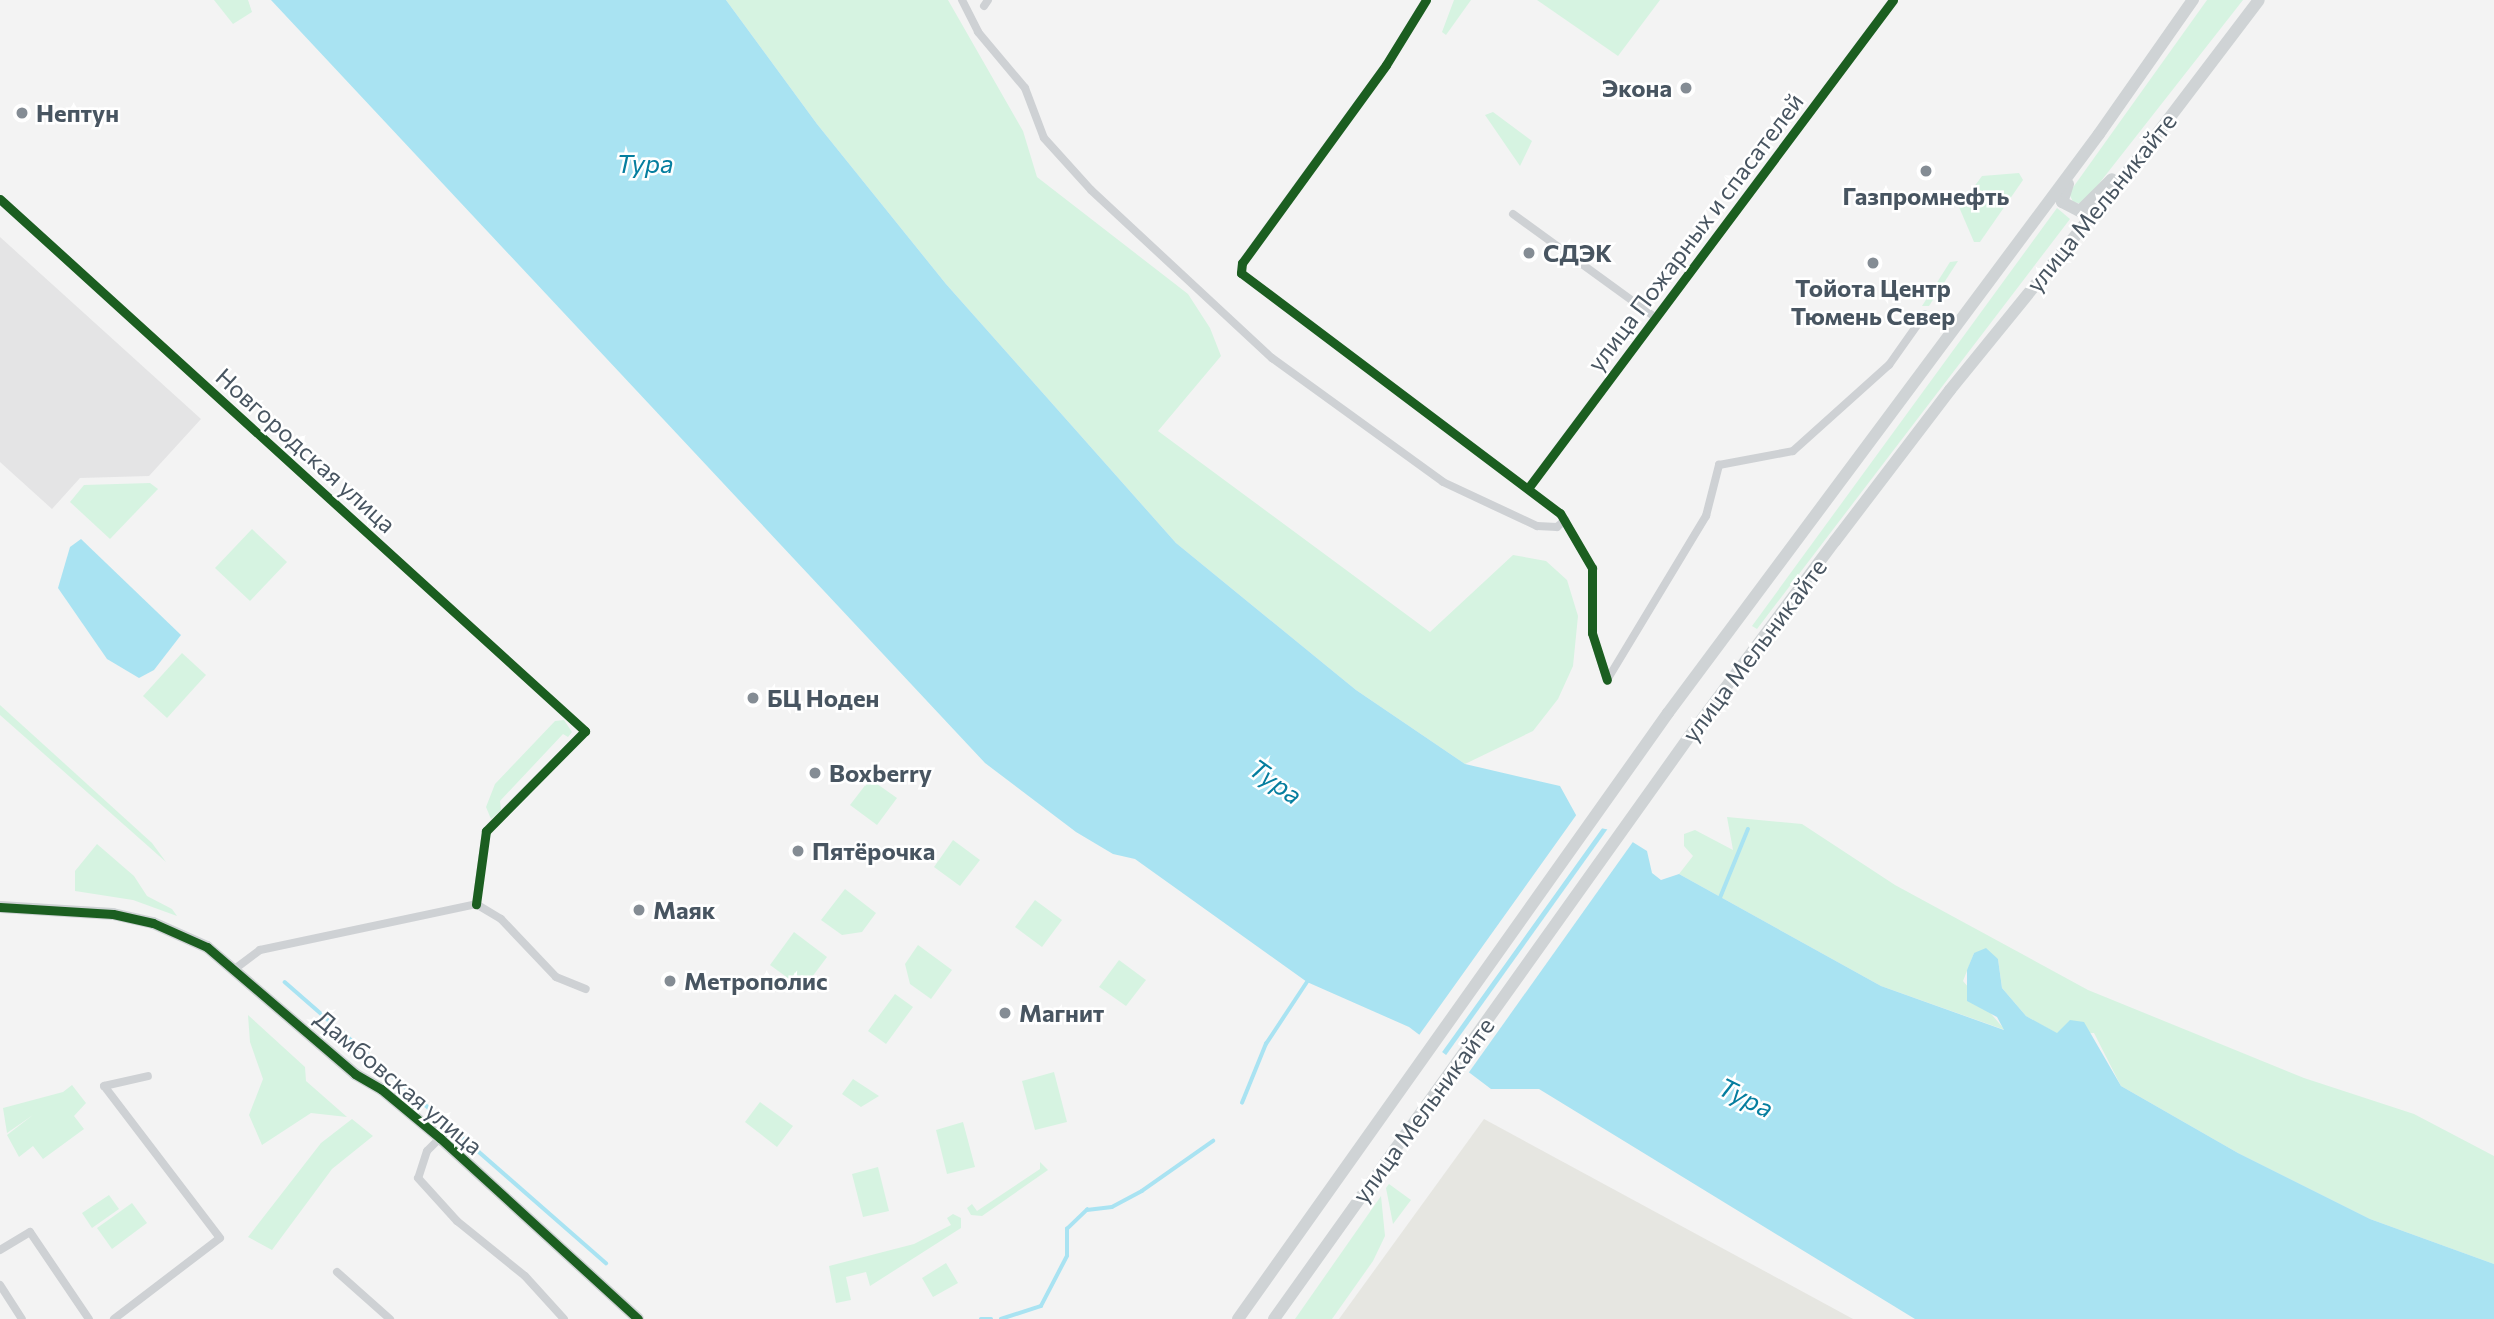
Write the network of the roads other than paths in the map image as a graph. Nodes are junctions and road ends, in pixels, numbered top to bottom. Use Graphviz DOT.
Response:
graph roads {
  1 [pos="962,0"];
  2 [pos="1426,0"];
  3 [pos="1893,0"];
  4 [pos="2193,0"];
  5 [pos="2259,0"];
  6 [pos="2099,134"];
  7 [pos="2142,154"];
  8 [pos="0,200"];
  9 [pos="1513,214"];
  10 [pos="1925,314"];
  11 [pos="1655,317"];
  12 [pos="1528,487"];
  13 [pos="1565,520"];
  14 [pos="476,904"];
  15 [pos="0,907"];
  16 [pos="236,968"];
  17 [pos="586,989"];
  18 [pos="148,1076"];
  19 [pos="440,1139"];
  20 [pos="0,1250"];
  21 [pos="337,1272"];
  22 [pos="0,1285"];
  23 [pos="22,1319"];
  24 [pos="89,1319"];
  25 [pos="114,1319"];
  26 [pos="390,1319"];
  27 [pos="564,1319"];
  28 [pos="638,1319"];
  29 [pos="1238,1319"];
  30 [pos="1274,1319"];
  1 -- 13 [label="street"];
  2 -- 12 [label="street"];
  3 -- 11 [label="street, улица Пожарных и спасателей"];
  4 -- 6 [label="main road, улица Мельникайте"];
  5 -- 7 [label="main road, улица Мельникайте"];
  6 -- 7 [label="main road"];
  6 -- 29 [label="main road, улица Мельникайте"];
  7 -- 30 [label="main road, улица Мельникайте"];
  8 -- 14 [label="street, Новгородская улица"];
  9 -- 11 [label="street"];
  10 -- 13 [label="street"];
  11 -- 12 [label="street, улица Пожарных и спасателей"];
  12 -- 13 [label="street"];
  14 -- 16 [label="street"];
  14 -- 17 [label="street"];
  15 -- 16 [label="main road, Дамбовская улица"];
  16 -- 19 [label="main road, Дамбовская улица"];
  18 -- 25 [label="street"];
  19 -- 27 [label="street"];
  19 -- 28 [label="main road, Дамбовская улица"];
  20 -- 24 [label="street"];
  21 -- 26 [label="street"];
  22 -- 23 [label="street"];
}
